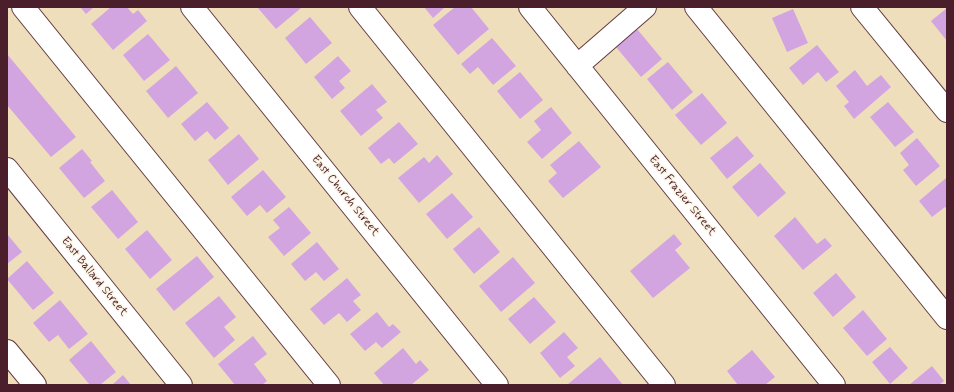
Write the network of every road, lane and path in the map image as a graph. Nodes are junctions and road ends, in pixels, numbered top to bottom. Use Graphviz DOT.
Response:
graph roads {
  1 [pos="23,7"];
  2 [pos="192,7"];
  3 [pos="360,7"];
  4 [pos="530,7"];
  5 [pos="645,7"];
  6 [pos="696,7"];
  7 [pos="862,7"];
  8 [pos="577,66"];
  9 [pos="947,111"];
  10 [pos="11,183"];
  11 [pos="947,318"];
  12 [pos="7,351"];
  13 [pos="35,385"];
  14 [pos="181,385"];
  15 [pos="329,385"];
  16 [pos="497,385"];
  17 [pos="664,385"];
  18 [pos="834,385"];
  1 -- 15 [label="street"];
  2 -- 16 [label="street, East Church Street"];
  3 -- 17 [label="street"];
  4 -- 8 [label="street, East Frazier Street"];
  5 -- 8 [label="street"];
  6 -- 11 [label="street"];
  7 -- 9 [label="street"];
  8 -- 18 [label="street, East Frazier Street"];
  10 -- 14 [label="street, East Ballard Street"];
  12 -- 13 [label="street"];
}
